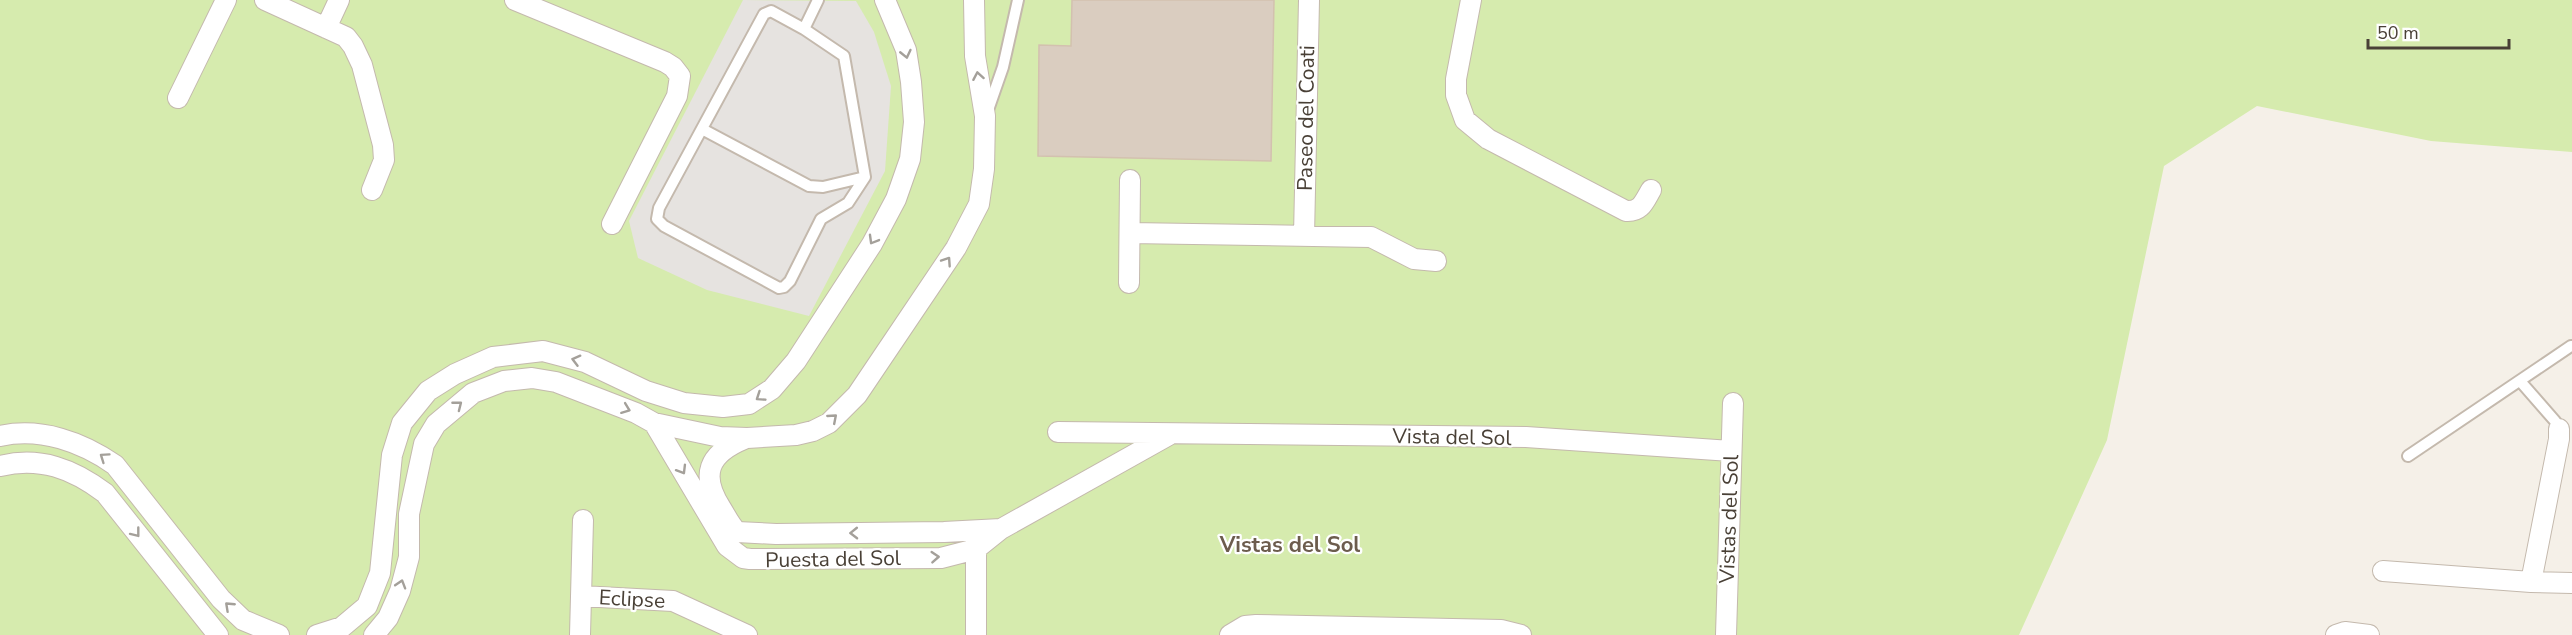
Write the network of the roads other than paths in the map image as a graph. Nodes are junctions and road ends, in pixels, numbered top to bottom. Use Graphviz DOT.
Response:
graph roads {
  1 [pos="226,0"];
  2 [pos="266,0"];
  3 [pos="339,0"];
  4 [pos="515,0"];
  5 [pos="818,0"];
  6 [pos="885,0"];
  7 [pos="974,0"];
  8 [pos="1018,0"];
  9 [pos="1309,0"];
  10 [pos="1471,0"];
  11 [pos="326,28"];
  12 [pos="804,28"];
  13 [pos="178,98"];
  14 [pos="985,116"];
  15 [pos="702,129"];
  16 [pos="865,177"];
  17 [pos="1130,180"];
  18 [pos="372,190"];
  19 [pos="1651,190"];
  20 [pos="612,224"];
  21 [pos="1130,233"];
  22 [pos="1304,236"];
  23 [pos="1436,261"];
  24 [pos="1129,283"];
  25 [pos="2571,346"];
  26 [pos="2520,381"];
  27 [pos="1733,404"];
  28 [pos="654,423"];
  29 [pos="2559,429"];
  30 [pos="1059,432"];
  31 [pos="1172,433"];
  32 [pos="0,436"];
  33 [pos="747,438"];
  34 [pos="1731,451"];
  35 [pos="2408,456"];
  36 [pos="0,466"];
  37 [pos="583,520"];
  38 [pos="776,534"];
  39 [pos="732,539"];
  40 [pos="976,540"];
  41 [pos="777,559"];
  42 [pos="2382,571"];
  43 [pos="2531,582"];
  44 [pos="2572,583"];
  45 [pos="581,596"];
  46 [pos="218,635"];
  47 [pos="279,635"];
  48 [pos="318,635"];
  49 [pos="374,635"];
  50 [pos="580,635"];
  51 [pos="747,635"];
  52 [pos="976,635"];
  53 [pos="1230,635"];
  54 [pos="1521,635"];
  55 [pos="1726,635"];
  56 [pos="2336,635"];
  57 [pos="2369,635"];
  1 -- 13 [label="street"];
  2 -- 11 [label="street"];
  3 -- 11 [label="street"];
  4 -- 20 [label="street"];
  5 -- 12 [label="lane"];
  6 -- 48 [label="street, one-way"];
  14 -- 7 [label="street, one-way"];
  8 -- 14 [label="lane"];
  9 -- 22 [label="street, Paseo del Coati"];
  10 -- 19 [label="street"];
  11 -- 18 [label="street"];
  12 -- 15 [label="lane"];
  12 -- 16 [label="lane"];
  33 -- 14 [label="street, one-way"];
  15 -- 16 [label="lane"];
  15 -- 16 [label="lane"];
  17 -- 21 [label="street"];
  21 -- 22 [label="street"];
  21 -- 24 [label="street"];
  22 -- 23 [label="street"];
  25 -- 26 [label="lane"];
  26 -- 29 [label="lane"];
  26 -- 35 [label="lane"];
  27 -- 34 [label="street, Vistas del Sol"];
  28 -- 33 [label="street"];
  28 -- 39 [label="street, one-way"];
  49 -- 28 [label="street, one-way"];
  29 -- 43 [label="street"];
  30 -- 31 [label="street, Vista del Sol"];
  31 -- 34 [label="street, Vista del Sol"];
  31 -- 40 [label="street, Vista del Sol"];
  47 -- 32 [label="street, one-way"];
  33 -- 39 [label="street"];
  34 -- 55 [label="street, Vistas del Sol"];
  36 -- 46 [label="street, one-way"];
  37 -- 45 [label="street"];
  38 -- 39 [label="street, Puesta del Sol"];
  40 -- 38 [label="street, Puesta del Sol, one-way"];
  38 -- 41 [label="street"];
  39 -- 41 [label="street, Puesta del Sol"];
  41 -- 40 [label="street, Puesta del Sol, one-way"];
  40 -- 52 [label="street"];
  42 -- 43 [label="street"];
  43 -- 44 [label="street"];
  45 -- 50 [label="street"];
  45 -- 51 [label="street, Eclipse"];
  53 -- 54 [label="street"];
  56 -- 57 [label="street"];
}
